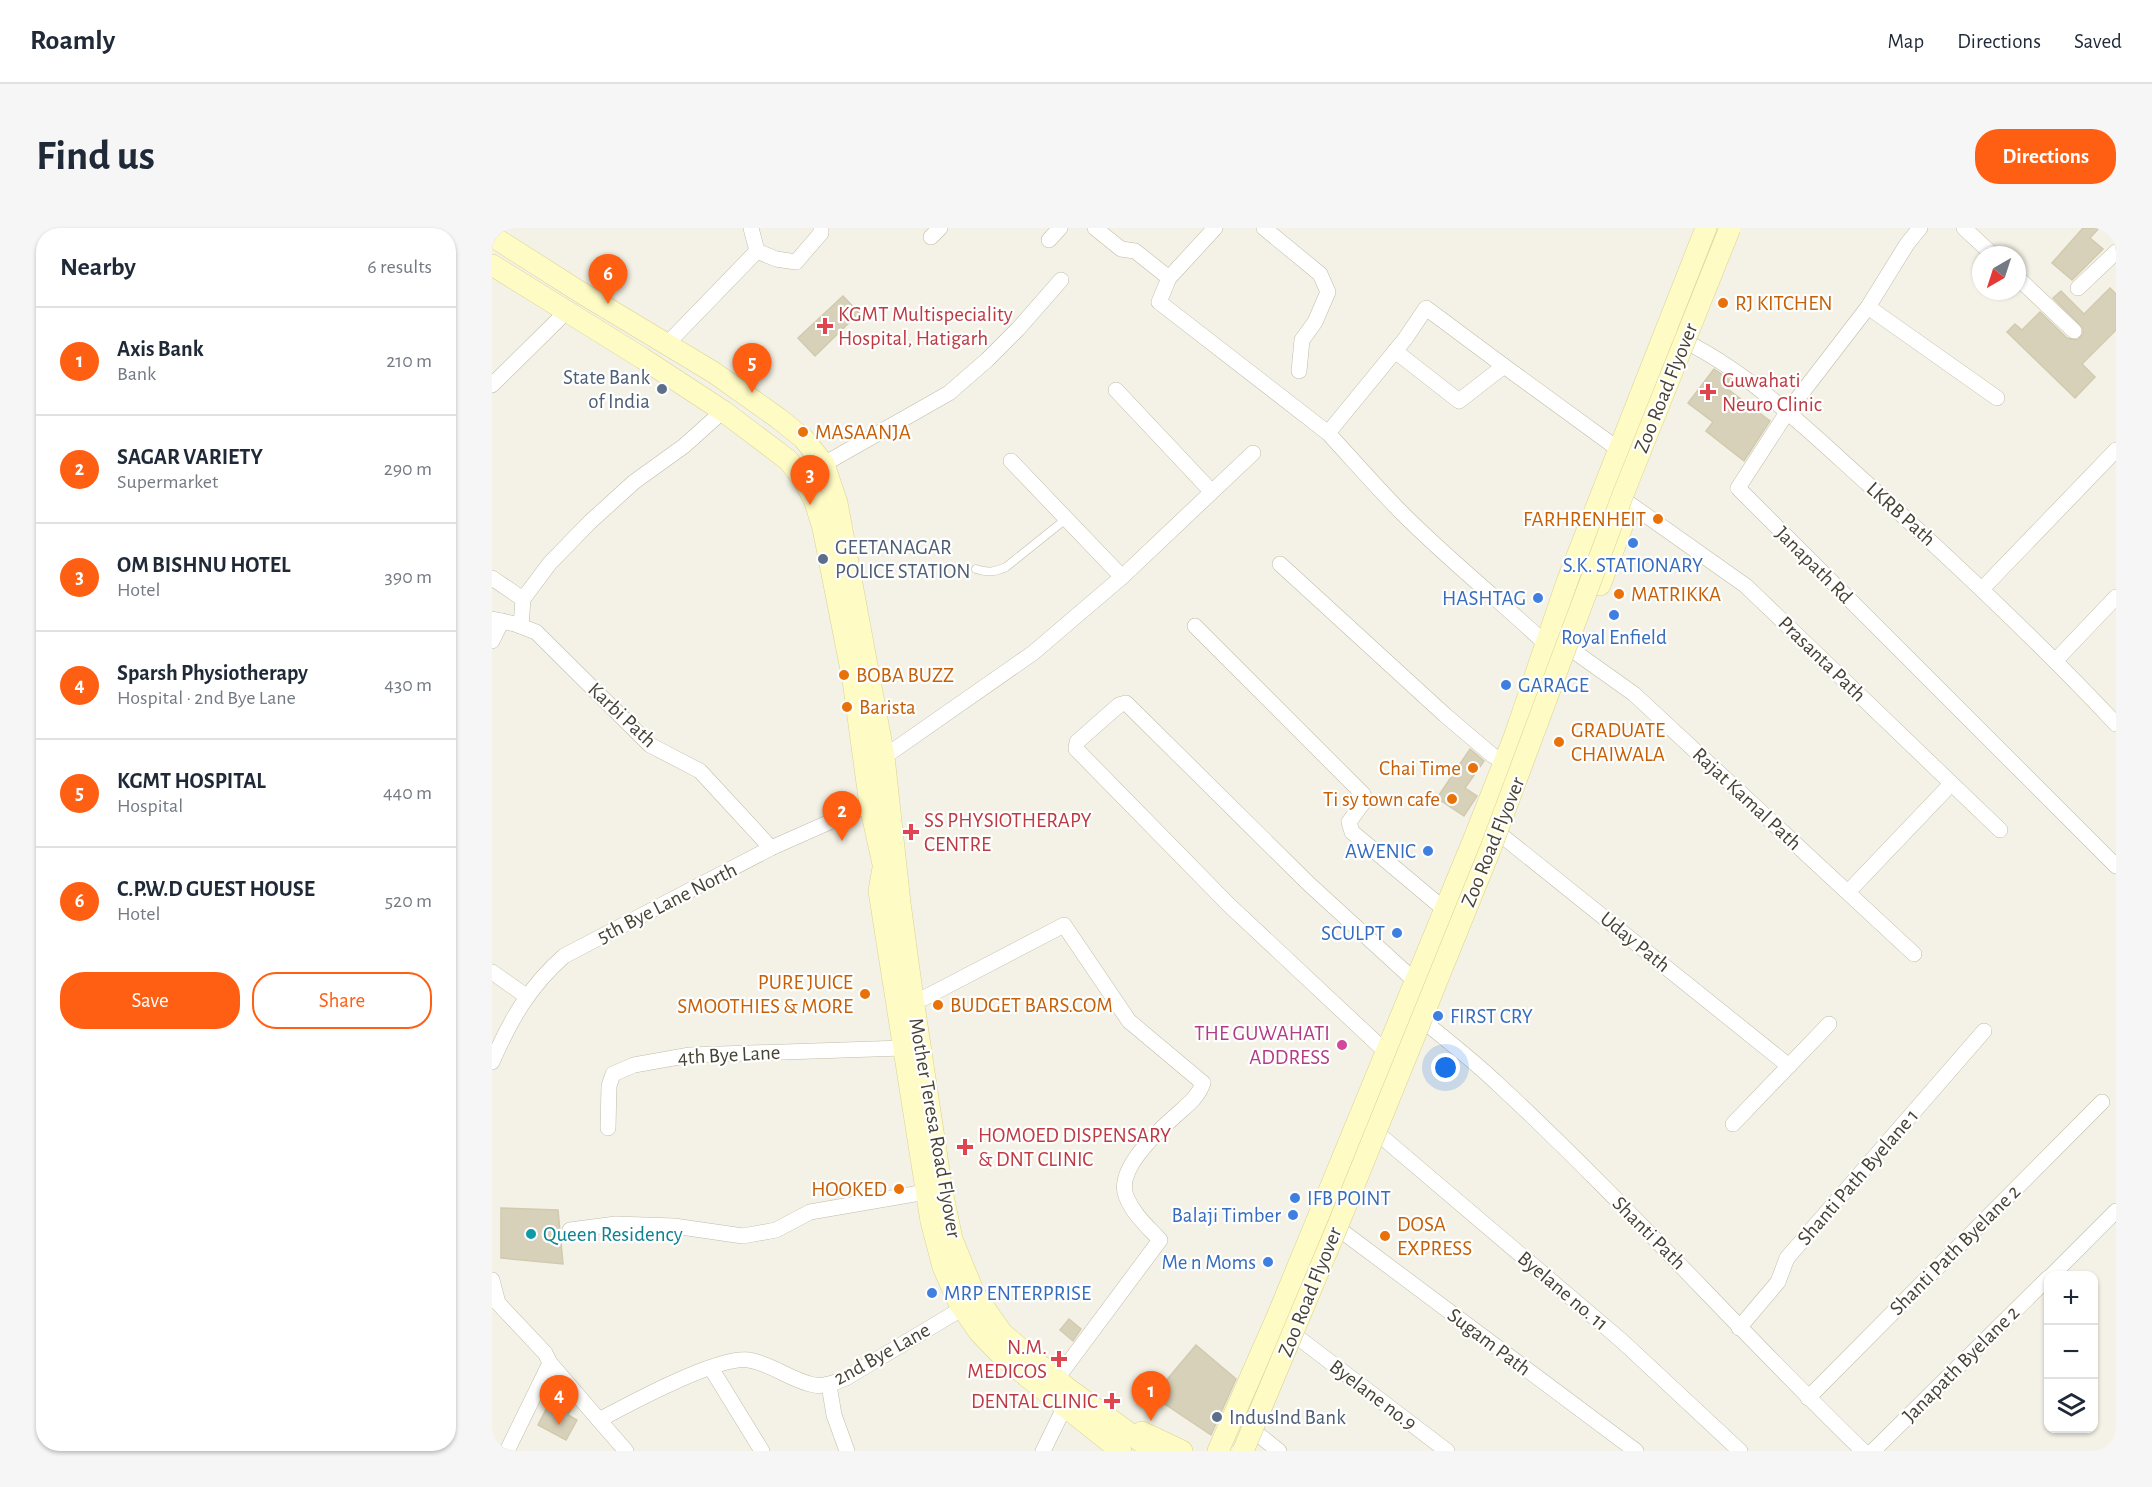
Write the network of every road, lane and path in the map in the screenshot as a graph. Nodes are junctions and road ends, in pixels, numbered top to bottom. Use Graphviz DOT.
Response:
graph roads {
  1 [pos="751,228"];
  2 [pos="822,228"];
  3 [pos="1060,228"];
  4 [pos="1095,228"];
  5 [pos="1215,228"];
  6 [pos="1264,228"];
  7 [pos="1706,228"];
  8 [pos="1716,228"];
  9 [pos="1730,228"];
  10 [pos="1740,228"];
  11 [pos="1920,228"];
  12 [pos="1964,228"];
  13 [pos="492,236"];
  14 [pos="1049,240"];
  15 [pos="1983,246"];
  16 [pos="757,251"];
  17 [pos="2116,252"];
  18 [pos="492,265"];
  19 [pos="1170,278"];
  20 [pos="1061,280"];
  21 [pos="2026,286"];
  22 [pos="2078,288"];
  23 [pos="1868,307"];
  24 [pos="567,312"];
  25 [pos="2074,331"];
  26 [pos="1664,332"];
  27 [pos="666,345"];
  28 [pos="1692,345"];
  29 [pos="1395,351"];
  30 [pos="1504,366"];
  31 [pos="1299,371"];
  32 [pos="492,385"];
  33 [pos="1116,390"];
  34 [pos="1997,398"];
  35 [pos="723,411"];
  36 [pos="1788,411"];
  37 [pos="1328,434"];
  38 [pos="1618,448"];
  39 [pos="2116,450"];
  40 [pos="1253,453"];
  41 [pos="1011,461"];
  42 [pos="824,464"];
  43 [pos="1211,491"];
  44 [pos="1630,504"];
  45 [pos="1066,519"];
  46 [pos="1280,564"];
  47 [pos="976,569"];
  48 [pos="1122,576"];
  49 [pos="492,578"];
  50 [pos="1983,588"];
  51 [pos="2116,597"];
  52 [pos="523,599"];
  53 [pos="497,620"];
  54 [pos="521,626"];
  55 [pos="1195,626"];
  56 [pos="492,641"];
  57 [pos="1546,644"];
  58 [pos="1575,652"];
  59 [pos="2056,660"];
  60 [pos="2116,724"];
  61 [pos="884,757"];
  62 [pos="1504,762"];
  63 [pos="1951,784"];
  64 [pos="879,800"];
  65 [pos="1481,819"];
  66 [pos="2000,830"];
  67 [pos="1505,839"];
  68 [pos="771,848"];
  69 [pos="889,865"];
  70 [pos="2116,866"];
  71 [pos="1848,892"];
  72 [pos="895,903"];
  73 [pos="1444,910"];
  74 [pos="1914,954"];
  75 [pos="492,972"];
  76 [pos="1415,981"];
  77 [pos="526,996"];
  78 [pos="924,998"];
  79 [pos="1427,1024"];
  80 [pos="1829,1024"];
  81 [pos="1984,1030"];
  82 [pos="903,1048"];
  83 [pos="1386,1052"];
  84 [pos="492,1062"];
  85 [pos="1789,1066"];
  86 [pos="2102,1102"];
  87 [pos="1733,1124"];
  88 [pos="609,1128"];
  89 [pos="1382,1137"];
  90 [pos="926,1192"];
  91 [pos="2116,1211"];
  92 [pos="570,1230"];
  93 [pos="1342,1232"];
  94 [pos="2055,1271"];
  95 [pos="492,1280"];
  96 [pos="2044,1282"];
  97 [pos="495,1303"];
  98 [pos="963,1308"];
  99 [pos="1739,1328"];
  100 [pos="1299,1339"];
  101 [pos="550,1363"];
  102 [pos="711,1368"];
  103 [pos="1062,1373"];
  104 [pos="829,1385"];
  105 [pos="1808,1398"];
  106 [pos="1065,1406"];
  107 [pos="599,1420"];
  108 [pos="1256,1443"];
  109 [pos="507,1451"];
  110 [pos="626,1451"];
  111 [pos="762,1451"];
  112 [pos="847,1451"];
  113 [pos="1042,1451"];
  114 [pos="1121,1451"];
  115 [pos="1136,1451"];
  116 [pos="1154,1451"];
  117 [pos="1182,1451"];
  118 [pos="1218,1451"];
  119 [pos="1229,1451"];
  120 [pos="1243,1451"];
  121 [pos="1279,1451"];
  122 [pos="1447,1451"];
  123 [pos="1636,1451"];
  124 [pos="1740,1451"];
  125 [pos="1863,1451"];
  126 [pos="1873,1451"];
  1 -- 16 [label="street"];
  2 -- 16 [label="street"];
  3 -- 14 [label="street"];
  4 -- 19 [label="street"];
  5 -- 19 [label="street"];
  6 -- 31 [label="street"];
  7 -- 26 [label="main road"];
  8 -- 119 [label="main road, Zoo Road Flyover"];
  9 -- 120 [label="main road, Zoo Road Flyover, bridge"];
  10 -- 28 [label="main road"];
  11 -- 23 [label="street, Janapath Rd"];
  12 -- 15 [label="street"];
  13 -- 27 [label="main road"];
  16 -- 27 [label="street"];
  17 -- 22 [label="street"];
  18 -- 24 [label="main road"];
  19 -- 37 [label="street"];
  20 -- 42 [label="street"];
  21 -- 25 [label="street"];
  23 -- 34 [label="street"];
  23 -- 36 [label="street, Janapath Rd"];
  24 -- 32 [label="street"];
  24 -- 35 [label="main road"];
  26 -- 28 [label="street, LKRB Path"];
  26 -- 38 [label="main road"];
  27 -- 42 [label="main road"];
  28 -- 36 [label="street, LKRB Path"];
  28 -- 44 [label="main road"];
  29 -- 30 [label="street"];
  29 -- 30 [label="street"];
  29 -- 37 [label="street"];
  30 -- 38 [label="street"];
  33 -- 43 [label="street"];
  35 -- 52 [label="street"];
  35 -- 64 [label="main road"];
  36 -- 50 [label="street, LKRB Path"];
  36 -- 70 [label="street, Janapath Rd"];
  37 -- 57 [label="street"];
  38 -- 57 [label="main road"];
  39 -- 50 [label="street"];
  40 -- 43 [label="street"];
  41 -- 45 [label="street"];
  42 -- 61 [label="main road"];
  43 -- 48 [label="street"];
  44 -- 58 [label="main road"];
  44 -- 63 [label="street, Prasanta Path"];
  45 -- 47 [label="lane"];
  45 -- 48 [label="street"];
  46 -- 62 [label="street"];
  48 -- 61 [label="street"];
  49 -- 52 [label="street"];
  50 -- 59 [label="street, LKRB Path"];
  51 -- 59 [label="street"];
  52 -- 54 [label="street"];
  53 -- 54 [label="street, Karbi Path"];
  53 -- 56 [label="street"];
  54 -- 68 [label="street, Karbi Path"];
  55 -- 73 [label="street"];
  57 -- 62 [label="main road"];
  58 -- 67 [label="main road"];
  58 -- 71 [label="street, Rajat Kamal Path"];
  59 -- 60 [label="street, LKRB Path"];
  61 -- 64 [label="main road"];
  62 -- 65 [label="main road"];
  63 -- 66 [label="street, Prasanta Path"];
  63 -- 71 [label="street"];
  64 -- 68 [label="street, 5th Bye Lane North"];
  64 -- 69 [label="main road"];
  65 -- 67 [label="street, Uday Path"];
  65 -- 73 [label="main road"];
  67 -- 79 [label="main road"];
  67 -- 85 [label="street, Uday Path"];
  68 -- 77 [label="street, 5th Bye Lane North"];
  69 -- 72 [label="main road, Mother Teresa Road Flyover"];
  69 -- 78 [label="main road"];
  69 -- 82 [label="main road"];
  71 -- 74 [label="street, Rajat Kamal Path"];
  72 -- 115 [label="main road, Mother Teresa Road Flyover"];
  72 -- 116 [label="main road, Mother Teresa Road Flyover"];
  73 -- 76 [label="main road"];
  75 -- 77 [label="street"];
  76 -- 83 [label="main road"];
  76 -- 83 [label="street"];
  77 -- 84 [label="street, 5th Bye Lane North"];
  78 -- 103 [label="main road"];
  78 -- 103 [label="street"];
  79 -- 89 [label="main road"];
  79 -- 99 [label="street, Shanti Path"];
  80 -- 85 [label="street"];
  81 -- 99 [label="street, Shanti Path Byelane 1"];
  82 -- 88 [label="street, 4th Bye Lane"];
  82 -- 90 [label="main road"];
  83 -- 118 [label="main road"];
  85 -- 87 [label="street"];
  86 -- 105 [label="street, Shanti Path Byelane 2"];
  89 -- 93 [label="main road"];
  89 -- 124 [label="street, Byelane no. 11"];
  90 -- 92 [label="street"];
  90 -- 98 [label="main road"];
  91 -- 94 [label="street, Janapath Byelane 2"];
  93 -- 100 [label="main road"];
  93 -- 123 [label="street, Sugam Path"];
  95 -- 97 [label="street"];
  96 -- 126 [label="street, Janapath Byelane 2"];
  97 -- 101 [label="street"];
  98 -- 104 [label="street, 2nd Bye Lane"];
  98 -- 106 [label="main road"];
  99 -- 105 [label="street, Shanti Path"];
  100 -- 108 [label="main road"];
  100 -- 122 [label="street, Byelane no.9"];
  101 -- 107 [label="street"];
  101 -- 109 [label="street"];
  102 -- 104 [label="street, 2nd Bye Lane"];
  102 -- 107 [label="street, 2nd Bye Lane"];
  102 -- 111 [label="street"];
  103 -- 117 [label="main road"];
  104 -- 112 [label="street"];
  105 -- 125 [label="street, Shanti Path"];
  106 -- 113 [label="street"];
  106 -- 114 [label="main road"];
  107 -- 110 [label="street"];
  108 -- 121 [label="street"];
}
